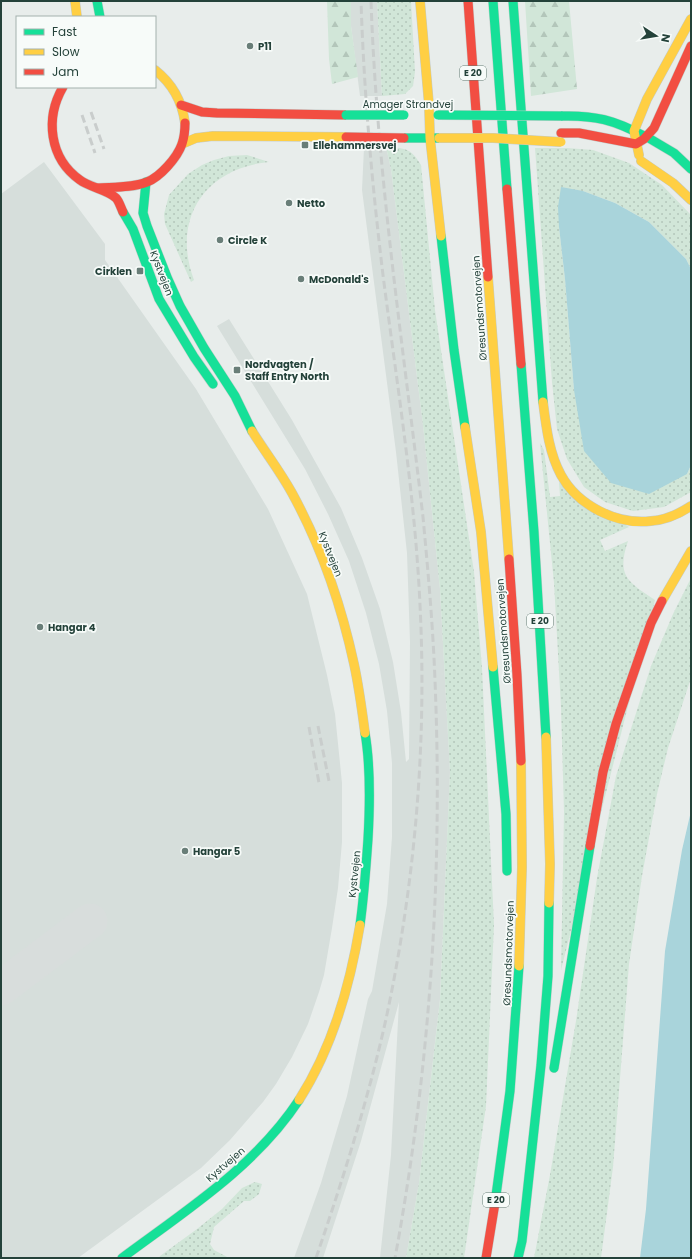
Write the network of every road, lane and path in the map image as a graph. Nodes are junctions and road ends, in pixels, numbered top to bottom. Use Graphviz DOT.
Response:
graph roads {
  1 [pos="75,1"];
  2 [pos="97,1"];
  3 [pos="420,1"];
  4 [pos="468,1"];
  5 [pos="493,1"];
  6 [pos="513,1"];
  7 [pos="78,16"];
  8 [pos="100,16"];
  9 [pos="691,19"];
  10 [pos="691,46"];
  11 [pos="156,71"];
  12 [pos="62,88"];
  13 [pos="181,105"];
  14 [pos="407,115"];
  15 [pos="430,116"];
  16 [pos="634,131"];
  17 [pos="647,137"];
  18 [pos="434,138"];
  19 [pos="182,144"];
  20 [pos="587,144"];
  21 [pos="636,144"];
  22 [pos="604,147"];
  23 [pos="691,169"];
  24 [pos="146,182"];
  25 [pos="98,188"];
  26 [pos="691,200"];
  27 [pos="220,393"];
  28 [pos="233,411"];
  29 [pos="249,425"];
  30 [pos="691,506"];
  31 [pos="691,551"];
  32 [pos="507,882"];
  33 [pos="552,1077"];
  34 [pos="501,1081"];
  35 [pos="544,1124"];
  36 [pos="503,1142"];
  37 [pos="522,1241"];
  38 [pos="122,1258"];
  39 [pos="486,1258"];
  40 [pos="518,1258"];
  1 -- 7 [label="main road"];
  2 -- 8 [label="main road"];
  3 -- 15 [label="main road"];
  4 -- 36 [label="main road, Øresundsmotorvejen / E 20"];
  5 -- 37 [label="main road, E 20"];
  6 -- 30 [label="main road"];
  9 -- 16 [label="main road"];
  10 -- 17 [label="main road"];
  11 -- 13 [label="main road"];
  12 -- 25 [label="main road, Kystvejen"];
  13 -- 14 [label="main road, Amager Strandvej, bridge"];
  13 -- 19 [label="main road"];
  15 -- 16 [label="main road, Amager Strandvej, bridge"];
  15 -- 18 [label="main road"];
  16 -- 17 [label="main road, Amager Strandvej"];
  16 -- 21 [label="main road"];
  17 -- 21 [label="main road"];
  17 -- 23 [label="main road, Amager Strandvej"];
  18 -- 19 [label="main road, bridge"];
  18 -- 21 [label="main road, bridge"];
  18 -- 32 [label="main road"];
  19 -- 24 [label="main road"];
  20 -- 22 [label="main road"];
  21 -- 26 [label="main road"];
  24 -- 25 [label="main road"];
  24 -- 29 [label="main road, Kystvejen"];
  25 -- 27 [label="main road, Kystvejen"];
  28 -- 29 [label="main road, Kystvejen"];
  29 -- 38 [label="main road, Kystvejen"];
  31 -- 33 [label="main road"];
  34 -- 36 [label="main road"];
  35 -- 37 [label="main road"];
  36 -- 39 [label="main road, Øresundsmotorvejen / E 20"];
  37 -- 40 [label="main road, E 20"];
}
